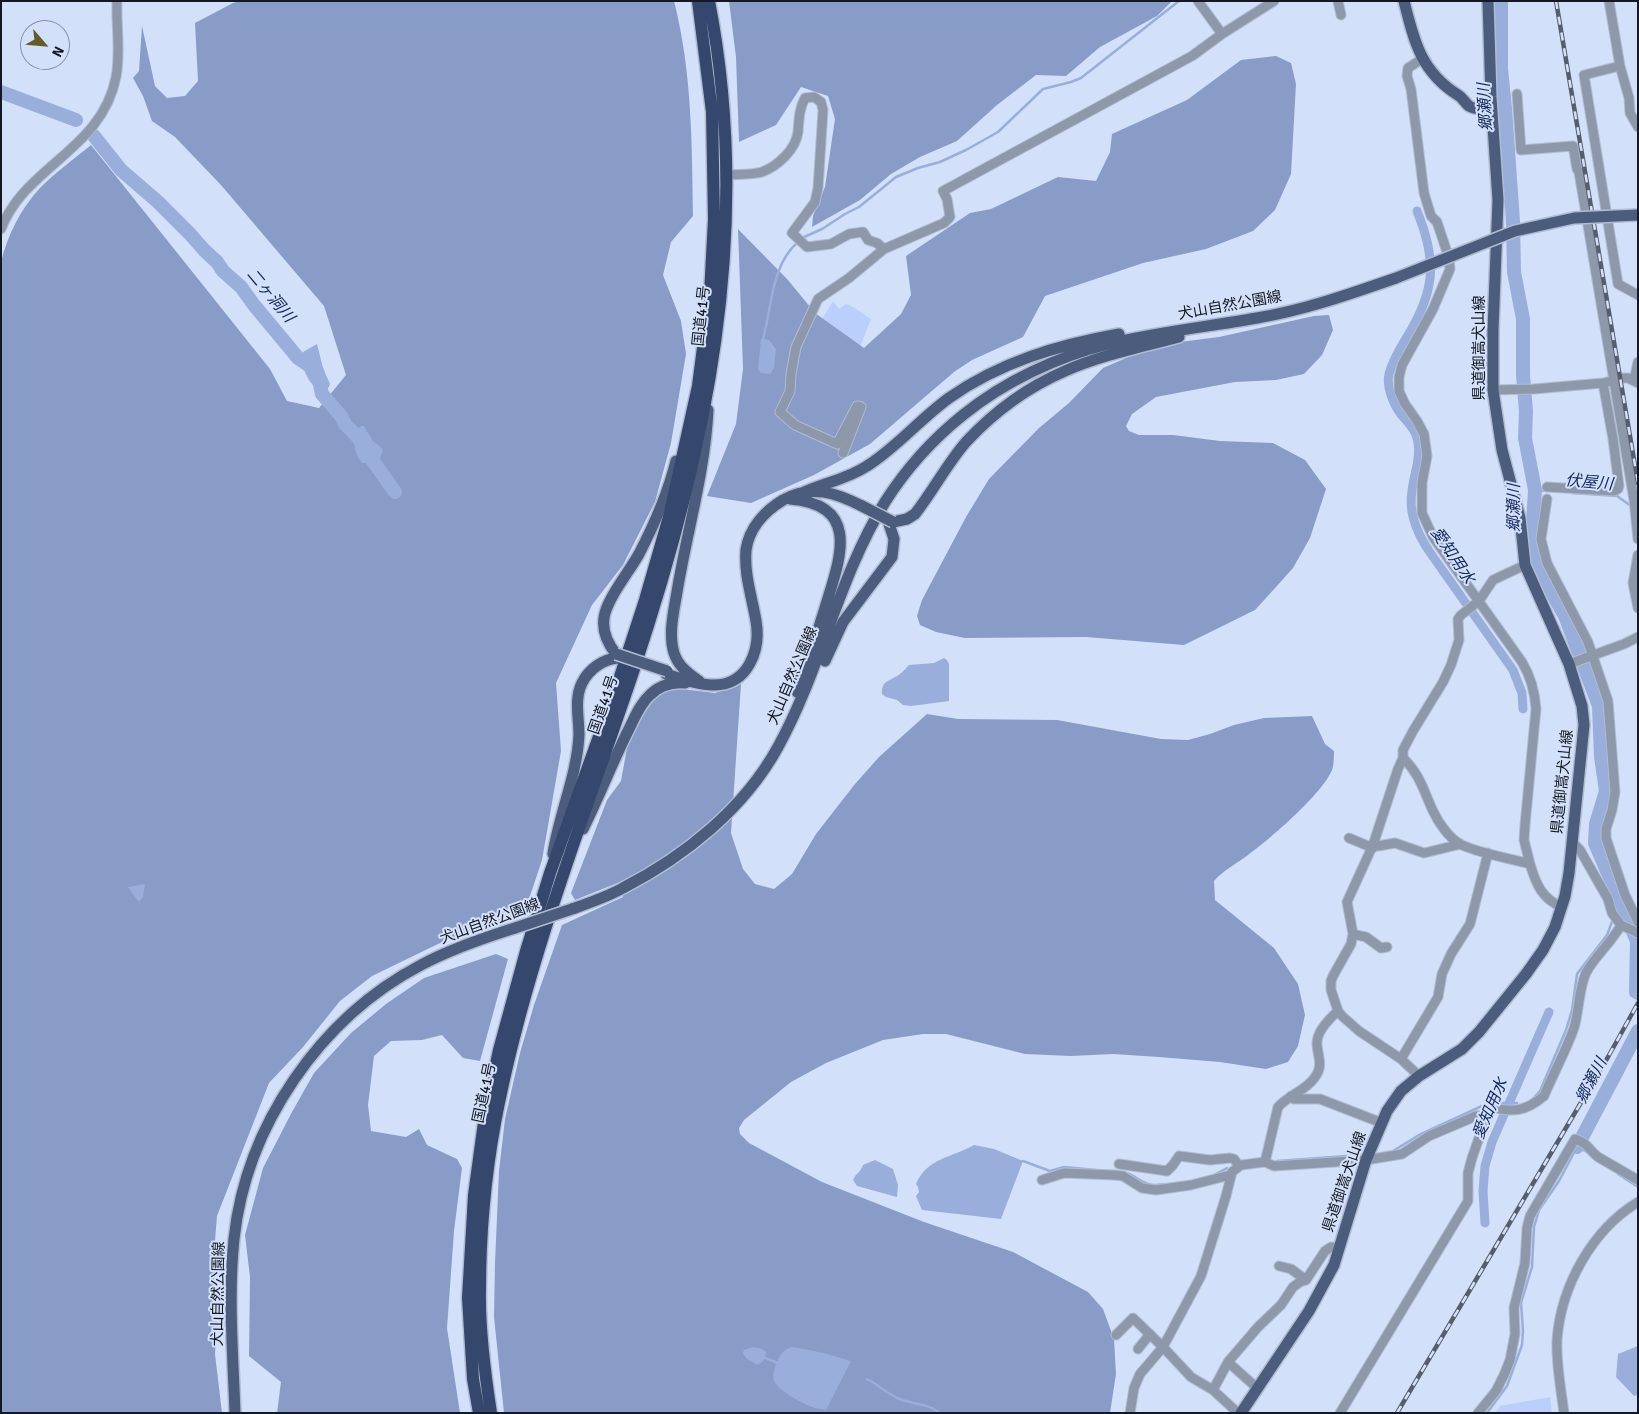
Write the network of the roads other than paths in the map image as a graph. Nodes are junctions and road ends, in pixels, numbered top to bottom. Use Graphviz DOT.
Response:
graph roads {
  1 [pos="116,1"];
  2 [pos="698,1"];
  3 [pos="709,1"];
  4 [pos="1198,1"];
  5 [pos="1274,1"];
  6 [pos="1338,1"];
  7 [pos="1404,1"];
  8 [pos="1488,1"];
  9 [pos="1609,1"];
  10 [pos="1341,15"];
  11 [pos="1222,34"];
  12 [pos="1422,59"];
  13 [pos="1620,66"];
  14 [pos="1517,94"];
  15 [pos="1492,110"];
  16 [pos="1638,127"];
  17 [pos="727,174"];
  18 [pos="1638,215"];
  19 [pos="1,230"];
  20 [pos="884,249"];
  21 [pos="1638,295"];
  22 [pos="1227,322"];
  23 [pos="1206,326"];
  24 [pos="1638,362"];
  25 [pos="1613,381"];
  26 [pos="1636,382"];
  27 [pos="1603,383"];
  28 [pos="704,387"];
  29 [pos="1494,390"];
  30 [pos="843,452"];
  31 [pos="1547,487"];
  32 [pos="800,494"];
  33 [pos="786,499"];
  34 [pos="1547,499"];
  35 [pos="891,523"];
  36 [pos="1638,539"];
  37 [pos="1638,555"];
  38 [pos="1525,565"];
  39 [pos="1479,601"];
  40 [pos="1638,608"];
  41 [pos="1638,637"];
  42 [pos="1624,644"];
  43 [pos="1638,646"];
  44 [pos="617,656"];
  45 [pos="1594,656"];
  46 [pos="1572,663"];
  47 [pos="702,684"];
  48 [pos="778,748"];
  49 [pos="1403,758"];
  50 [pos="1348,838"];
  51 [pos="1572,842"];
  52 [pos="1459,843"];
  53 [pos="1373,847"];
  54 [pos="1488,853"];
  55 [pos="566,864"];
  56 [pos="1530,864"];
  57 [pos="550,873"];
  58 [pos="1562,907"];
  59 [pos="1638,922"];
  60 [pos="1620,923"];
  61 [pos="1638,933"];
  62 [pos="1353,934"];
  63 [pos="1387,947"];
  64 [pos="1338,1011"];
  65 [pos="1401,1059"];
  66 [pos="1419,1076"];
  67 [pos="1291,1096"];
  68 [pos="1487,1115"];
  69 [pos="1382,1123"];
  70 [pos="1366,1160"];
  71 [pos="1265,1162"];
  72 [pos="1119,1164"];
  73 [pos="1240,1166"];
  74 [pos="1230,1175"];
  75 [pos="1042,1180"];
  76 [pos="1638,1180"];
  77 [pos="1638,1202"];
  78 [pos="1339,1248"];
  79 [pos="1279,1266"];
  80 [pos="1306,1280"];
  81 [pos="1150,1334"];
  82 [pos="1116,1335"];
  83 [pos="1164,1347"];
  84 [pos="1138,1349"];
  85 [pos="1228,1362"];
  86 [pos="1257,1388"];
  87 [pos="1213,1390"];
  88 [pos="235,1413"];
  89 [pos="479,1413"];
  90 [pos="492,1413"];
  91 [pos="1130,1413"];
  92 [pos="1239,1413"];
  93 [pos="1340,1413"];
  94 [pos="1478,1413"];
  95 [pos="1564,1413"];
  1 -- 19 [label="street"];
  2 -- 28 [label="highway, 国道41号"];
  3 -- 17 [label="highway, 国道41号"];
  4 -- 11 [label="street"];
  5 -- 11 [label="street"];
  6 -- 10 [label="street"];
  7 -- 12 [label="main road"];
  8 -- 15 [label="main road, 県道御嵩犬山線"];
  9 -- 13 [label="street"];
  11 -- 20 [label="street"];
  12 -- 15 [label="main road"];
  12 -- 39 [label="street"];
  13 -- 16 [label="street"];
  13 -- 21 [label="street"];
  14 -- 25 [label="street"];
  15 -- 29 [label="main road, 県道御嵩犬山線"];
  17 -- 20 [label="street"];
  17 -- 28 [label="highway, 国道41号"];
  18 -- 22 [label="main road, 犬山自然公園線, bridge"];
  20 -- 30 [label="street"];
  22 -- 23 [label="main road, 犬山自然公園線"];
  22 -- 32 [label="main road"];
  23 -- 35 [label="main road"];
  23 -- 48 [label="main road, 犬山自然公園線"];
  24 -- 26 [label="street"];
  25 -- 26 [label="street"];
  25 -- 27 [label="street"];
  25 -- 36 [label="street"];
  27 -- 29 [label="street"];
  27 -- 31 [label="street"];
  28 -- 44 [label="main road"];
  28 -- 47 [label="main road"];
  28 -- 55 [label="highway, 国道41号"];
  28 -- 57 [label="highway, 国道41号"];
  29 -- 38 [label="main road, 県道御嵩犬山線"];
  32 -- 33 [label="main road"];
  32 -- 35 [label="main road, bridge"];
  33 -- 47 [label="main road"];
  33 -- 48 [label="main road"];
  34 -- 45 [label="street"];
  35 -- 48 [label="main road"];
  37 -- 40 [label="street"];
  38 -- 39 [label="street"];
  38 -- 46 [label="main road, 県道御嵩犬山線"];
  39 -- 49 [label="street"];
  39 -- 56 [label="street"];
  41 -- 42 [label="street"];
  42 -- 43 [label="street"];
  42 -- 45 [label="street"];
  44 -- 47 [label="main road, bridge"];
  44 -- 57 [label="main road"];
  45 -- 46 [label="street"];
  45 -- 59 [label="street"];
  46 -- 51 [label="main road, 県道御嵩犬山線"];
  47 -- 55 [label="main road"];
  48 -- 88 [label="main road, 犬山自然公園線, bridge"];
  49 -- 52 [label="street"];
  49 -- 53 [label="street"];
  50 -- 53 [label="street"];
  51 -- 58 [label="main road, 県道御嵩犬山線"];
  51 -- 60 [label="street"];
  52 -- 53 [label="street"];
  52 -- 54 [label="street"];
  53 -- 62 [label="street"];
  54 -- 56 [label="street"];
  54 -- 65 [label="street"];
  55 -- 90 [label="highway, 国道41号"];
  56 -- 58 [label="street"];
  57 -- 89 [label="highway, 国道41号"];
  58 -- 66 [label="main road, 県道御嵩犬山線"];
  60 -- 61 [label="street"];
  60 -- 68 [label="street"];
  62 -- 63 [label="street"];
  62 -- 64 [label="street"];
  64 -- 65 [label="street"];
  64 -- 67 [label="street"];
  65 -- 66 [label="street"];
  66 -- 69 [label="main road, 県道御嵩犬山線"];
  67 -- 69 [label="street"];
  67 -- 71 [label="street"];
  68 -- 70 [label="street"];
  68 -- 93 [label="street"];
  69 -- 70 [label="main road, 県道御嵩犬山線"];
  70 -- 71 [label="street"];
  70 -- 78 [label="main road, 県道御嵩犬山線"];
  71 -- 73 [label="street"];
  72 -- 73 [label="street"];
  73 -- 74 [label="street"];
  74 -- 75 [label="street"];
  74 -- 83 [label="street"];
  76 -- 94 [label="street"];
  77 -- 95 [label="street"];
  78 -- 80 [label="street"];
  78 -- 86 [label="main road, 県道御嵩犬山線"];
  79 -- 80 [label="street"];
  80 -- 85 [label="street"];
  81 -- 82 [label="street"];
  81 -- 83 [label="street"];
  81 -- 84 [label="street"];
  83 -- 87 [label="street"];
  83 -- 91 [label="street"];
  85 -- 86 [label="street"];
  85 -- 87 [label="street"];
  86 -- 92 [label="main road, 県道御嵩犬山線"];
  87 -- 92 [label="street"];
}
